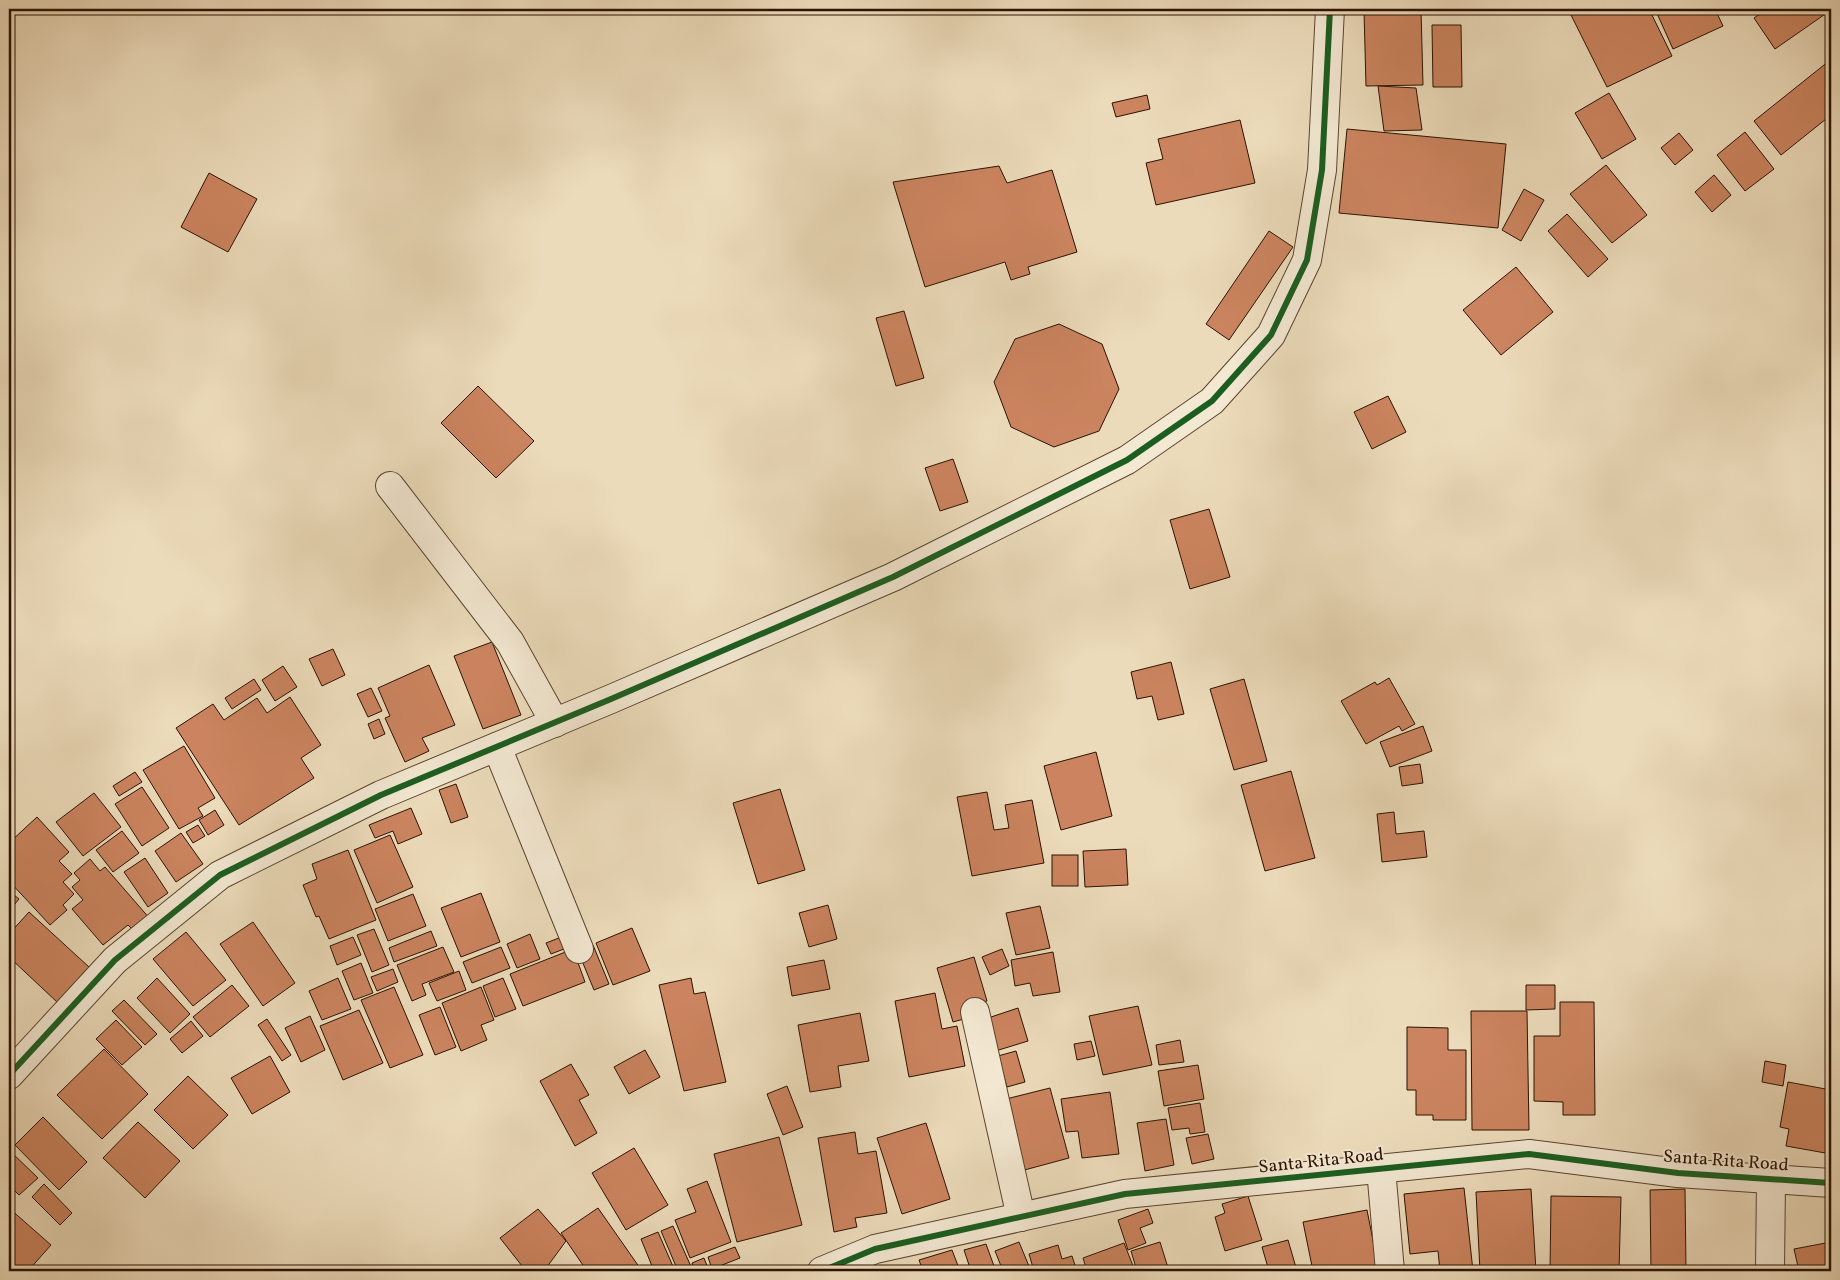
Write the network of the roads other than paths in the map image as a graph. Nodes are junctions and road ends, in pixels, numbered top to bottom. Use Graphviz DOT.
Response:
graph roads {
  1 [pos="1330,9"];
  2 [pos="390,486"];
  3 [pos="555,723"];
  4 [pos="497,747"];
  5 [pos="579,949"];
  6 [pos="975,1012"];
  7 [pos="9,1075"];
  8 [pos="1381,1169"];
  9 [pos="1771,1179"];
  10 [pos="1831,1183"];
  11 [pos="1021,1217"];
  12 [pos="822,1271"];
  13 [pos="1390,1271"];
  14 [pos="1770,1271"];
  1 -- 3 [label="street"];
  2 -- 3 [label="street"];
  3 -- 4 [label="street"];
  4 -- 5 [label="street"];
  4 -- 7 [label="street"];
  6 -- 11 [label="street"];
  8 -- 9 [label="street, Santa Rita Road"];
  8 -- 11 [label="street, Santa Rita Road"];
  8 -- 13 [label="street"];
  9 -- 10 [label="street, Santa Rita Road"];
  9 -- 14 [label="street"];
  11 -- 12 [label="street, Santa Rita Road"];
}
